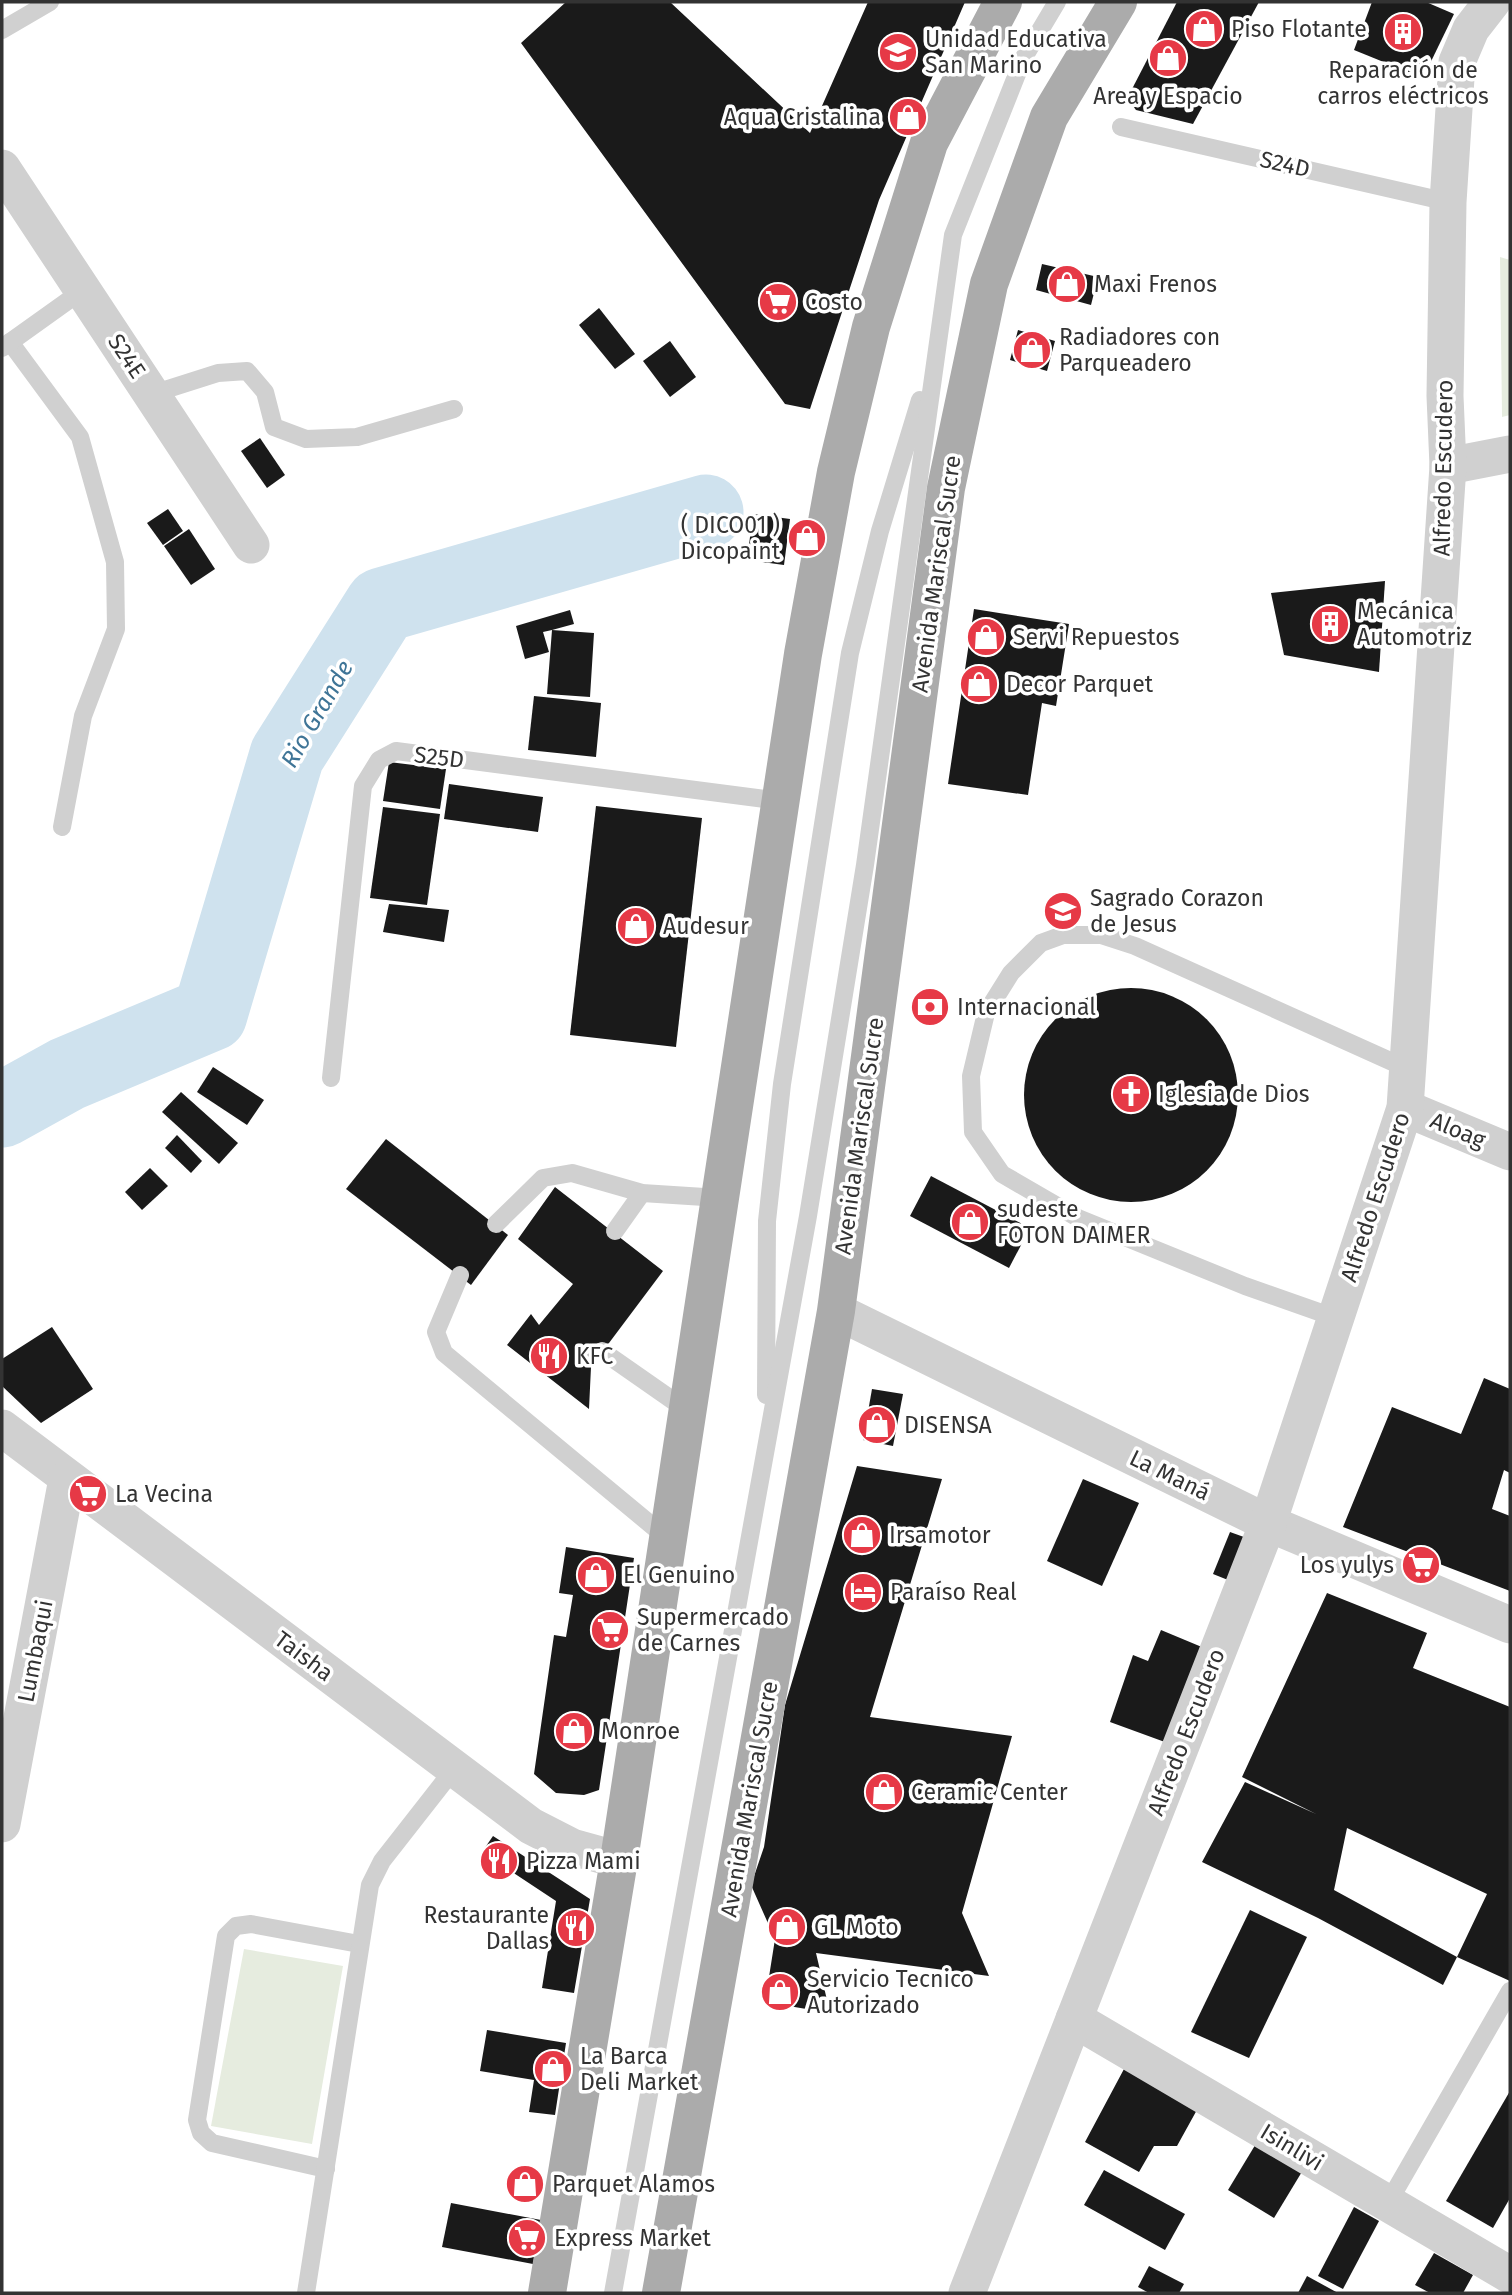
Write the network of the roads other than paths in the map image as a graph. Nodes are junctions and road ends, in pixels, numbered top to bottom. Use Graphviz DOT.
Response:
graph roads {
  1 [pos="50,2"];
  2 [pos="1003,2"];
  3 [pos="1057,2"];
  4 [pos="1118,2"];
  5 [pos="1492,2"];
  6 [pos="2,30"];
  7 [pos="1121,127"];
  8 [pos="2,167"];
  9 [pos="1448,202"];
  10 [pos="83,290"];
  11 [pos="6,345"];
  12 [pos="936,346"];
  13 [pos="152,394"];
  14 [pos="454,409"];
  15 [pos="1510,454"];
  16 [pos="1448,466"];
  17 [pos="251,545"];
  18 [pos="780,801"];
  19 [pos="62,827"];
  20 [pos="1408,1069"];
  21 [pos="331,1078"];
  22 [pos="1405,1108"];
  23 [pos="1510,1152"];
  24 [pos="642,1193"];
  25 [pos="720,1198"];
  26 [pos="496,1224"];
  27 [pos="615,1231"];
  28 [pos="460,1275"];
  29 [pos="836,1311"];
  30 [pos="1336,1318"];
  31 [pos="602,1351"];
  32 [pos="688,1411"];
  33 [pos="2,1428"];
  34 [pos="765,1441"];
  35 [pos="68,1479"];
  36 [pos="1268,1523"];
  37 [pos="668,1539"];
  38 [pos="1510,1625"];
  39 [pos="454,1769"];
  40 [pos="2,1824"];
  41 [pos="619,1860"];
  42 [pos="359,1944"];
  43 [pos="1510,1992"];
  44 [pos="1074,2018"];
  45 [pos="326,2169"];
  46 [pos="1388,2203"];
  47 [pos="1510,2275"];
  48 [pos="306,2293"];
  49 [pos="547,2293"];
  50 [pos="613,2293"];
  51 [pos="661,2293"];
  52 [pos="967,2293"];
  1 -- 6 [label="lane"];
  2 -- 18 [label="main road"];
  3 -- 12 [label="lane"];
  4 -- 29 [label="main road, Avenida Mariscal Sucre"];
  5 -- 9 [label="street, Alfredo Escudero"];
  7 -- 9 [label="lane, S24D"];
  8 -- 10 [label="street, S24E"];
  9 -- 16 [label="street, Alfredo Escudero"];
  10 -- 11 [label="lane"];
  10 -- 13 [label="street, S24E"];
  11 -- 19 [label="lane"];
  12 -- 34 [label="lane"];
  12 -- 34 [label="lane"];
  13 -- 14 [label="lane"];
  13 -- 17 [label="street, S24E"];
  15 -- 16 [label="street"];
  16 -- 20 [label="street, Alfredo Escudero"];
  18 -- 21 [label="lane, S25D"];
  18 -- 25 [label="main road"];
  20 -- 22 [label="street, Alfredo Escudero"];
  20 -- 30 [label="lane"];
  22 -- 23 [label="street, Aloag"];
  22 -- 30 [label="street, Alfredo Escudero"];
  24 -- 25 [label="lane"];
  24 -- 26 [label="lane"];
  24 -- 27 [label="lane"];
  25 -- 32 [label="main road"];
  28 -- 37 [label="lane"];
  29 -- 36 [label="street, La Maná"];
  29 -- 51 [label="main road, Avenida Mariscal Sucre"];
  30 -- 36 [label="street, Alfredo Escudero"];
  31 -- 32 [label="lane"];
  32 -- 37 [label="main road"];
  33 -- 35 [label="street, Taisha"];
  34 -- 50 [label="lane"];
  35 -- 39 [label="street, Taisha"];
  35 -- 40 [label="street, Lumbaqui"];
  36 -- 38 [label="street, La Maná"];
  36 -- 44 [label="street, Alfredo Escudero"];
  37 -- 41 [label="main road"];
  39 -- 41 [label="street, Taisha"];
  39 -- 42 [label="lane"];
  41 -- 49 [label="main road"];
  42 -- 45 [label="lane"];
  42 -- 45 [label="lane"];
  43 -- 46 [label="lane"];
  44 -- 46 [label="street, Isinlivi"];
  44 -- 52 [label="street, Alfredo Escudero"];
  45 -- 48 [label="lane"];
  46 -- 47 [label="street, Isinlivi"];
}
